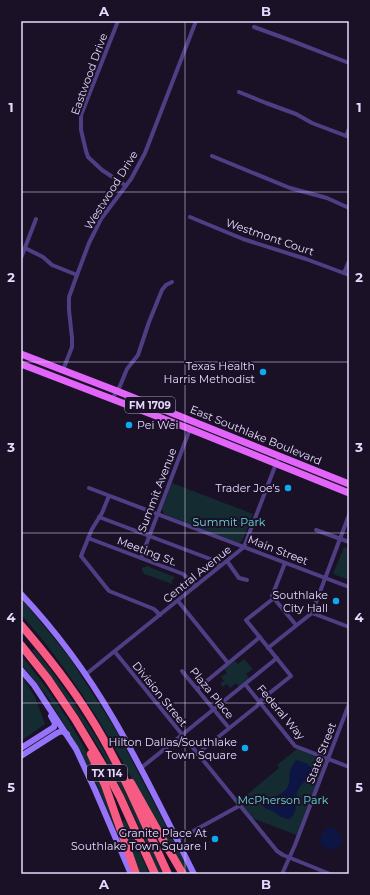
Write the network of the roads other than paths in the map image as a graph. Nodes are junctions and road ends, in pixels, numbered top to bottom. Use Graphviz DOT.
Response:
graph roads {
  1 [pos="118,21"];
  2 [pos="196,21"];
  3 [pos="254,27"];
  4 [pos="349,63"];
  5 [pos="239,92"];
  6 [pos="349,129"];
  7 [pos="347,137"];
  8 [pos="212,156"];
  9 [pos="126,186"];
  10 [pos="349,208"];
  11 [pos="190,217"];
  12 [pos="36,219"];
  13 [pos="25,248"];
  14 [pos="21,258"];
  15 [pos="349,262"];
  16 [pos="344,274"];
  17 [pos="77,275"];
  18 [pos="349,275"];
  19 [pos="172,282"];
  20 [pos="21,354"];
  21 [pos="21,364"];
  22 [pos="63,371"];
  23 [pos="117,391"];
  24 [pos="112,399"];
  25 [pos="190,429"];
  26 [pos="279,456"];
  27 [pos="276,464"];
  28 [pos="349,484"];
  29 [pos="89,488"];
  30 [pos="349,493"];
  31 [pos="109,496"];
  32 [pos="158,514"];
  33 [pos="349,514"];
  34 [pos="99,517"];
  35 [pos="316,530"];
  36 [pos="149,536"];
  37 [pos="88,538"];
  38 [pos="340,539"];
  39 [pos="349,542"];
  40 [pos="244,547"];
  41 [pos="141,558"];
  42 [pos="227,561"];
  43 [pos="285,563"];
  44 [pos="220,566"];
  45 [pos="325,578"];
  46 [pos="247,580"];
  47 [pos="196,586"];
  48 [pos="349,587"];
  49 [pos="21,594"];
  50 [pos="274,598"];
  51 [pos="178,600"];
  52 [pos="312,612"];
  53 [pos="160,615"];
  54 [pos="21,625"];
  55 [pos="296,625"];
  56 [pos="349,627"];
  57 [pos="260,637"];
  58 [pos="21,645"];
  59 [pos="268,648"];
  60 [pos="115,652"];
  61 [pos="277,658"];
  62 [pos="228,663"];
  63 [pos="21,670"];
  64 [pos="182,670"];
  65 [pos="85,676"];
  66 [pos="48,678"];
  67 [pos="245,684"];
  68 [pos="34,685"];
  69 [pos="197,689"];
  70 [pos="260,701"];
  71 [pos="349,704"];
  72 [pos="214,709"];
  73 [pos="229,728"];
  74 [pos="67,734"];
  75 [pos="182,735"];
  76 [pos="106,745"];
  77 [pos="21,748"];
  78 [pos="197,754"];
  79 [pos="21,756"];
  80 [pos="328,759"];
  81 [pos="349,767"];
  82 [pos="141,768"];
  83 [pos="239,806"];
  84 [pos="177,840"];
  85 [pos="290,858"];
  86 [pos="131,874"];
  87 [pos="136,874"];
  88 [pos="155,874"];
  89 [pos="168,874"];
  90 [pos="184,874"];
  91 [pos="194,874"];
  92 [pos="282,874"];
  93 [pos="330,874"];
  1 -- 9 [label="street, Eastwood Drive"];
  2 -- 9 [label="street, Westwood Drive"];
  3 -- 4 [label="street"];
  5 -- 7 [label="street"];
  6 -- 7 [label="street"];
  8 -- 10 [label="street"];
  9 -- 17 [label="street, Westwood Drive"];
  11 -- 16 [label="street, Westmont Court"];
  12 -- 13 [label="street"];
  13 -- 14 [label="street"];
  13 -- 17 [label="street"];
  15 -- 16 [label="street"];
  16 -- 18 [label="street, Westmont Court"];
  17 -- 22 [label="street, Westwood Drive"];
  19 -- 23 [label="street"];
  20 -- 22 [label="main road, East Southlake Boulevard / FM 1709"];
  21 -- 24 [label="main road, East Southlake Boulevard / FM 1709"];
  22 -- 23 [label="main road, East Southlake Boulevard / FM 1709"];
  23 -- 24 [label="street"];
  23 -- 26 [label="main road, East Southlake Boulevard / FM 1709"];
  24 -- 25 [label="main road, East Southlake Boulevard / FM 1709"];
  25 -- 27 [label="main road, East Southlake Boulevard / FM 1709"];
  25 -- 32 [label="street, Summit Avenue"];
  26 -- 27 [label="street, Central Avenue"];
  26 -- 28 [label="main road, East Southlake Boulevard / FM 1709"];
  27 -- 30 [label="main road, East Southlake Boulevard / FM 1709"];
  27 -- 40 [label="street, Central Avenue"];
  29 -- 31 [label="street, Main Street"];
  31 -- 32 [label="street, Main Street"];
  31 -- 34 [label="street"];
  32 -- 36 [label="street, Summit Avenue"];
  32 -- 40 [label="street, Main Street"];
  33 -- 38 [label="street"];
  34 -- 36 [label="street"];
  34 -- 37 [label="street"];
  35 -- 38 [label="street"];
  36 -- 41 [label="street, Summit Avenue"];
  36 -- 44 [label="street"];
  37 -- 41 [label="street, Meeting St."];
  37 -- 53 [label="street"];
  38 -- 39 [label="street"];
  38 -- 45 [label="street"];
  40 -- 42 [label="street, Central Avenue"];
  40 -- 43 [label="street, Main Street"];
  41 -- 47 [label="street, Meeting St."];
  42 -- 44 [label="street, Central Avenue"];
  42 -- 46 [label="street"];
  43 -- 45 [label="street, Main Street"];
  43 -- 50 [label="street"];
  44 -- 47 [label="street, Central Avenue"];
  45 -- 48 [label="street, Main Street"];
  45 -- 52 [label="street"];
  47 -- 51 [label="street, Central Avenue"];
  49 -- 65 [label="main road"];
  50 -- 55 [label="street"];
  50 -- 57 [label="street"];
  51 -- 53 [label="street, Central Avenue"];
  51 -- 62 [label="street"];
  52 -- 55 [label="street"];
  52 -- 56 [label="street"];
  53 -- 60 [label="street, Central Avenue"];
  54 -- 76 [label="highway, TX 114"];
  55 -- 59 [label="street"];
  57 -- 59 [label="street"];
  57 -- 62 [label="street"];
  58 -- 66 [label="highway, TX 114"];
  59 -- 61 [label="street"];
  60 -- 65 [label="street, Central Avenue"];
  60 -- 75 [label="street, Division Street"];
  61 -- 67 [label="street"];
  61 -- 70 [label="street"];
  62 -- 69 [label="street"];
  63 -- 68 [label="main road"];
  64 -- 69 [label="street, Plaza Place"];
  65 -- 82 [label="main road"];
  66 -- 87 [label="highway"];
  66 -- 88 [label="highway, TX 114"];
  67 -- 70 [label="street, Federal Way"];
  67 -- 72 [label="street"];
  68 -- 74 [label="main road"];
  68 -- 77 [label="main road"];
  69 -- 72 [label="street, Plaza Place"];
  70 -- 73 [label="street"];
  70 -- 80 [label="street, Federal Way"];
  71 -- 80 [label="street, State Street"];
  72 -- 73 [label="street, Plaza Place"];
  72 -- 75 [label="street"];
  73 -- 78 [label="street"];
  74 -- 79 [label="main road"];
  74 -- 86 [label="main road"];
  75 -- 78 [label="street, Division Street"];
  75 -- 82 [label="street"];
  76 -- 89 [label="highway, TX 114"];
  76 -- 90 [label="highway"];
  78 -- 83 [label="street, Division Street"];
  80 -- 81 [label="street, Federal Way"];
  80 -- 85 [label="street, State Street"];
  82 -- 84 [label="main road"];
  83 -- 84 [label="street"];
  83 -- 85 [label="street, Division Street"];
  84 -- 91 [label="main road"];
  85 -- 92 [label="street, State Street"];
  85 -- 93 [label="street, Division Street"];
}
